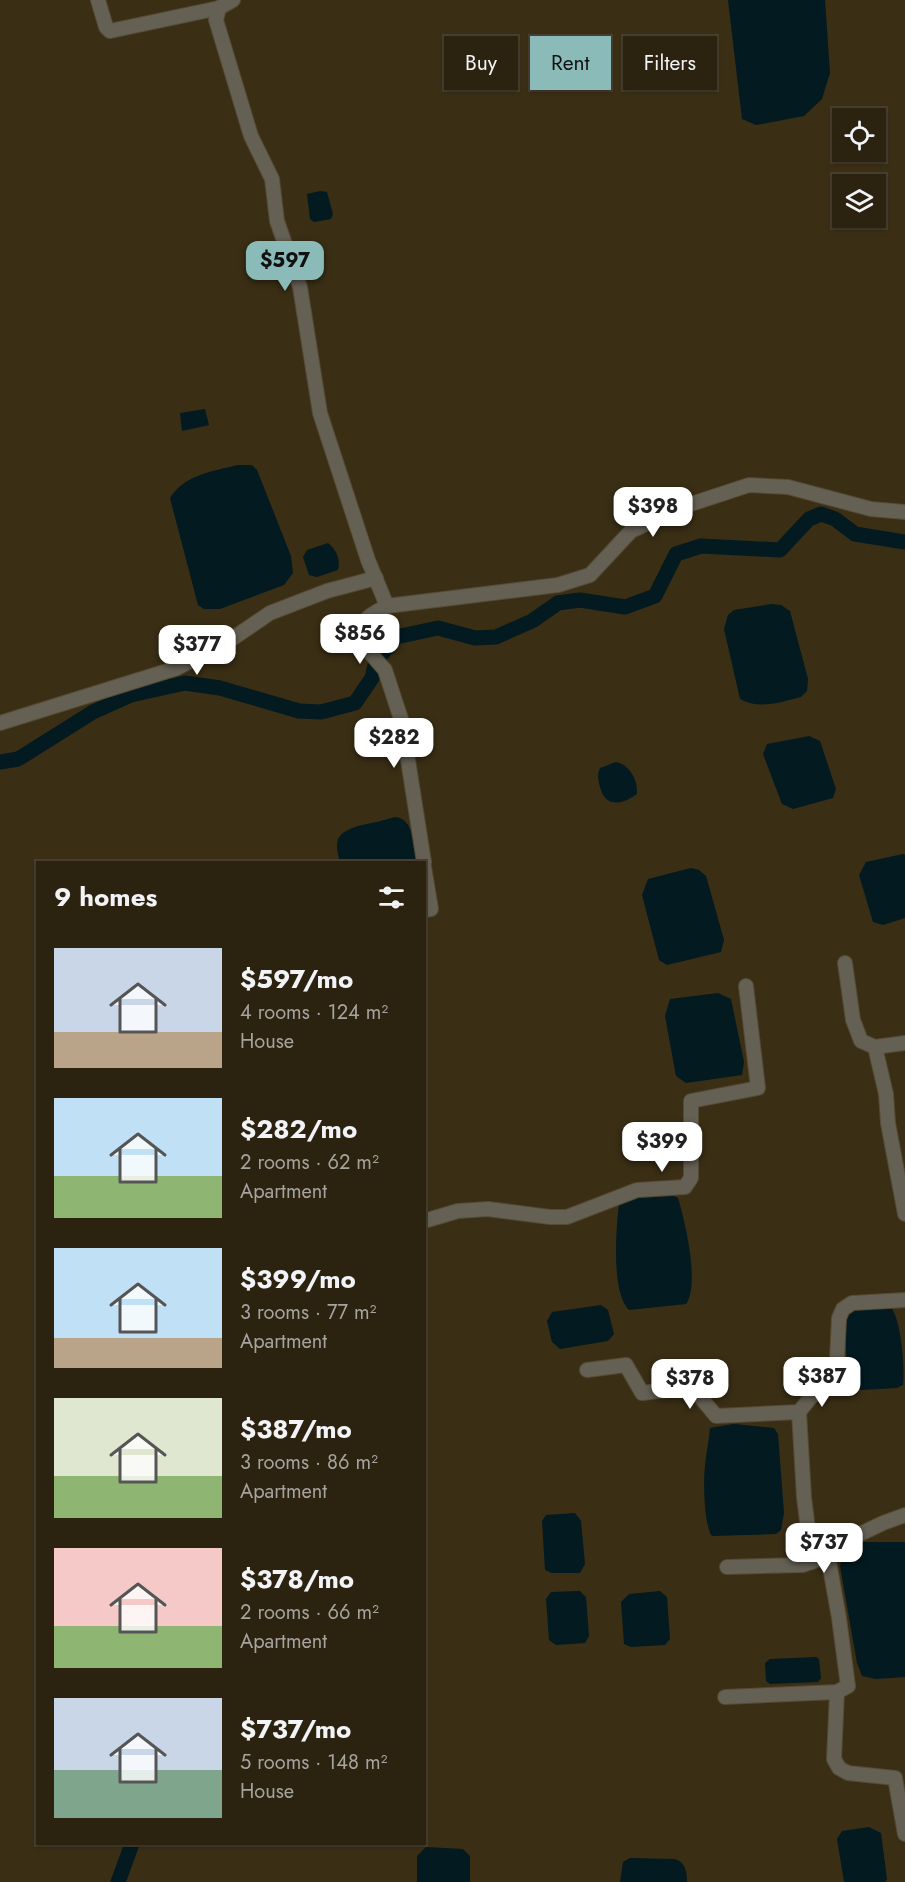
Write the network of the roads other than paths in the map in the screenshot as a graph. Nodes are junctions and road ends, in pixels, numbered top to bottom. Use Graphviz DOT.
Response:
graph roads {
  1 [pos="99,0"];
  2 [pos="233,0"];
  3 [pos="219,8"];
  4 [pos="905,512"];
  5 [pos="376,579"];
  6 [pos="387,606"];
  7 [pos="0,723"];
  8 [pos="424,861"];
  9 [pos="426,879"];
  10 [pos="426,910"];
  11 [pos="845,963"];
  12 [pos="746,986"];
  13 [pos="905,1044"];
  14 [pos="874,1047"];
  15 [pos="905,1214"];
  16 [pos="426,1220"];
  17 [pos="905,1300"];
  18 [pos="587,1370"];
  19 [pos="799,1412"];
  20 [pos="905,1515"];
  21 [pos="828,1556"];
  22 [pos="812,1562"];
  23 [pos="727,1568"];
  24 [pos="837,1692"];
  25 [pos="724,1697"];
  26 [pos="905,1834"];
  1 -- 3 [label="street"];
  2 -- 3 [label="street"];
  3 -- 5 [label="street"];
  4 -- 6 [label="street"];
  5 -- 6 [label="street"];
  5 -- 7 [label="street"];
  6 -- 8 [label="street"];
  9 -- 10 [label="street"];
  11 -- 14 [label="street"];
  12 -- 16 [label="street"];
  13 -- 14 [label="street"];
  14 -- 15 [label="street"];
  17 -- 19 [label="street"];
  18 -- 19 [label="street"];
  19 -- 22 [label="street"];
  20 -- 21 [label="street"];
  21 -- 22 [label="street"];
  21 -- 24 [label="street"];
  22 -- 23 [label="street"];
  24 -- 25 [label="street"];
  24 -- 26 [label="street"];
}
